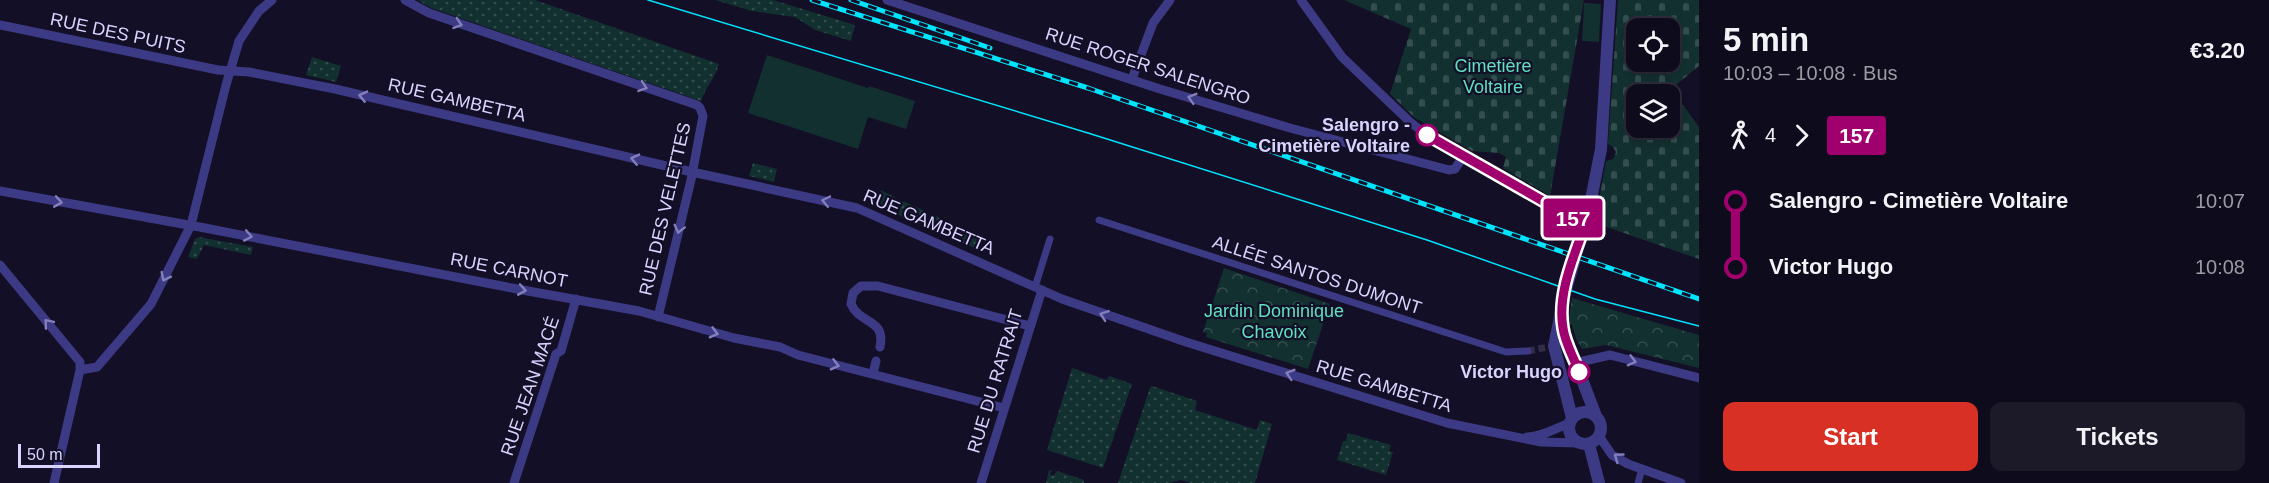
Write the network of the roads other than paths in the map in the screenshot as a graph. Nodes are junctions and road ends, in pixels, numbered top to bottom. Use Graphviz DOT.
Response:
graph roads {
  1 [pos="272,0"];
  2 [pos="405,0"];
  3 [pos="887,0"];
  4 [pos="1170,0"];
  5 [pos="1301,0"];
  6 [pos="1610,0"];
  7 [pos="0,25"];
  8 [pos="229,71"];
  9 [pos="1132,79"];
  10 [pos="1464,155"];
  11 [pos="692,172"];
  12 [pos="0,191"];
  13 [pos="1099,220"];
  14 [pos="191,225"];
  15 [pos="1585,225"];
  16 [pos="1050,239"];
  17 [pos="0,265"];
  18 [pos="1038,289"];
  19 [pos="576,299"];
  20 [pos="1561,309"];
  21 [pos="658,316"];
  22 [pos="1030,326"];
  23 [pos="880,347"];
  24 [pos="1528,351"];
  25 [pos="876,361"];
  26 [pos="1575,363"];
  27 [pos="80,370"];
  28 [pos="873,374"];
  29 [pos="1699,378"];
  30 [pos="1004,408"];
  31 [pos="1596,416"];
  32 [pos="1571,421"];
  33 [pos="1495,434"];
  34 [pos="1589,441"];
  35 [pos="1642,469"];
  36 [pos="985,482"];
  37 [pos="54,483"];
  38 [pos="514,483"];
  39 [pos="1599,483"];
  40 [pos="1638,483"];
  41 [pos="1681,483"];
  1 -- 8 [label="street"];
  2 -- 11 [label="street, RUE DES VELETTES, one-way"];
  3 -- 9 [label="street, RUE ROGER SALENGRO"];
  4 -- 9 [label="street"];
  5 -- 10 [label="street"];
  6 -- 15 [label="street"];
  7 -- 8 [label="street, RUE DES PUITS"];
  11 -- 8 [label="street, RUE GAMBETTA, one-way"];
  8 -- 14 [label="street"];
  10 -- 9 [label="street, RUE ROGER SALENGRO, one-way"];
  10 -- 15 [label="street"];
  18 -- 11 [label="street, RUE GAMBETTA, one-way"];
  11 -- 21 [label="street, RUE DES VELETTES, one-way"];
  12 -- 14 [label="street, RUE CARNOT, one-way"];
  13 -- 24 [label="street, ALLÉE SANTOS DUMONT"];
  14 -- 19 [label="street, RUE CARNOT, one-way"];
  14 -- 27 [label="street, one-way"];
  15 -- 20 [label="street"];
  16 -- 18 [label="street"];
  27 -- 17 [label="street, one-way"];
  18 -- 22 [label="street, RUE DU RATRAIT"];
  33 -- 18 [label="street, RUE GAMBETTA, one-way"];
  19 -- 21 [label="street, RUE CARNOT"];
  19 -- 38 [label="street, RUE JEAN MACÉ"];
  20 -- 26 [label="street"];
  20 -- 32 [label="street"];
  21 -- 28 [label="street, RUE CARNOT, one-way"];
  22 -- 23 [label="street"];
  22 -- 30 [label="street, RUE DU RATRAIT"];
  25 -- 28 [label="street"];
  26 -- 29 [label="street, one-way"];
  26 -- 31 [label="street"];
  27 -- 37 [label="street"];
  28 -- 30 [label="street, RUE CARNOT"];
  30 -- 36 [label="street, RUE DU RATRAIT"];
  31 -- 32 [label="street"];
  31 -- 34 [label="street"];
  32 -- 33 [label="street, RUE GAMBETTA"];
  32 -- 34 [label="street"];
  33 -- 34 [label="street, RUE GAMBETTA"];
  35 -- 34 [label="street, one-way"];
  34 -- 39 [label="street"];
  35 -- 40 [label="street"];
  35 -- 41 [label="street"];
}
